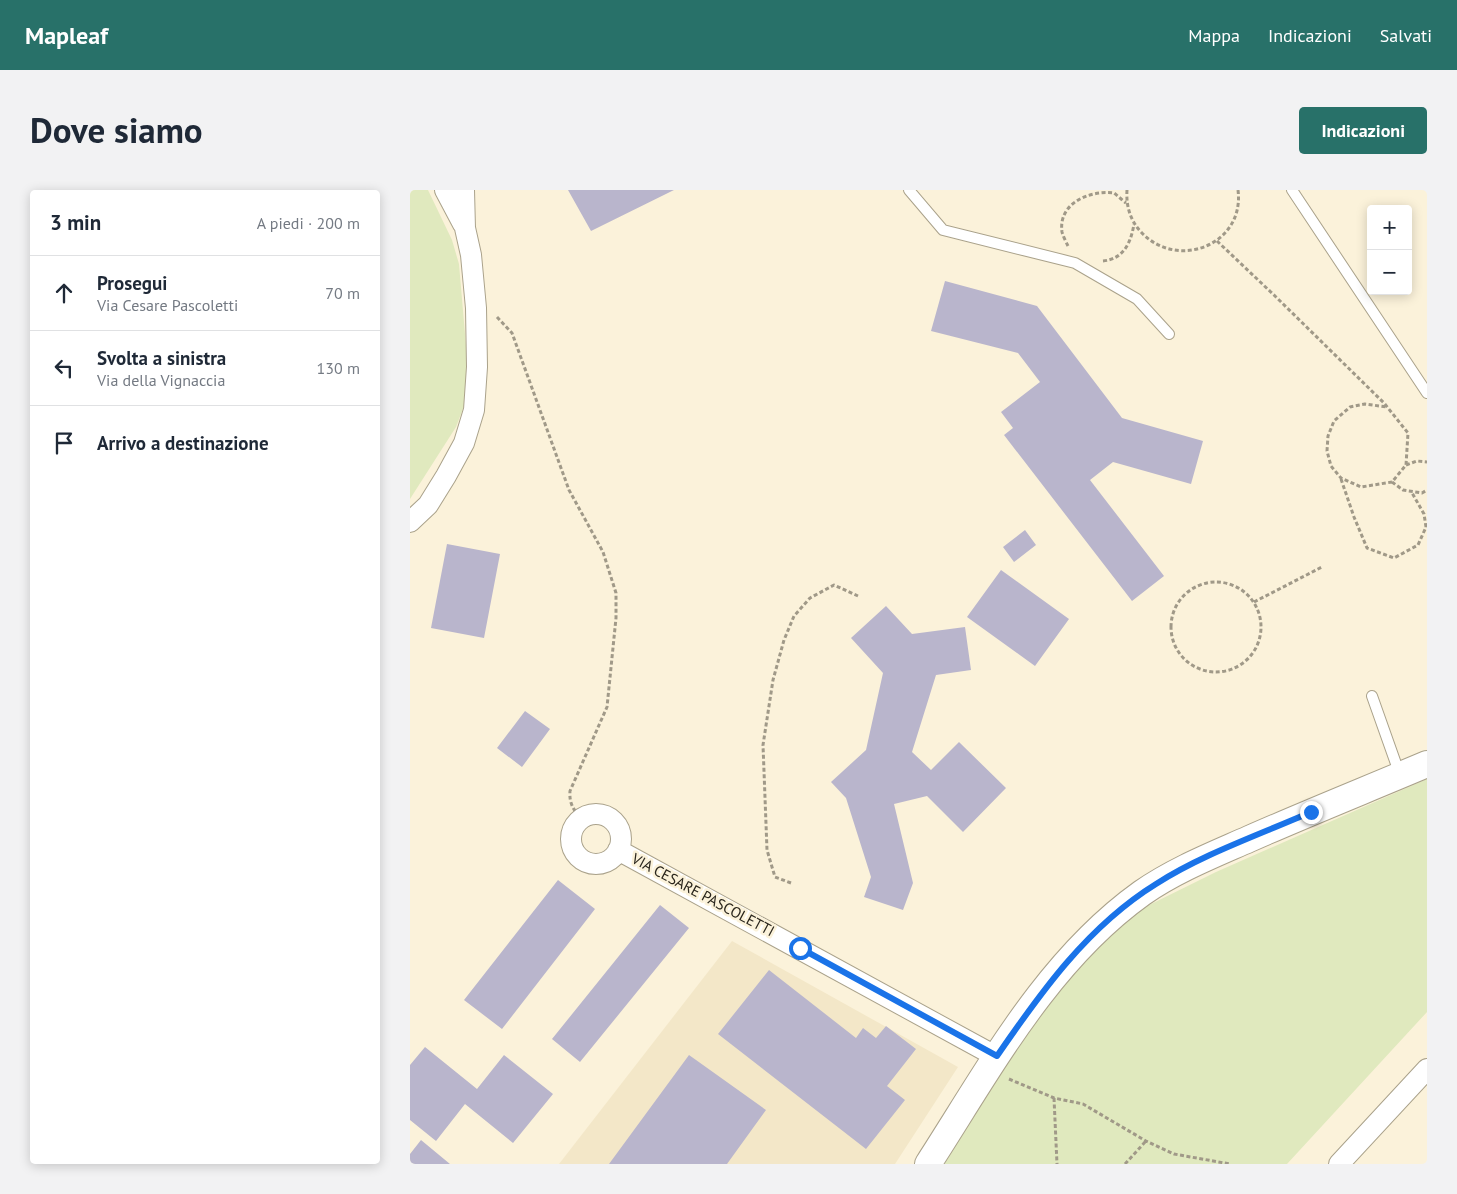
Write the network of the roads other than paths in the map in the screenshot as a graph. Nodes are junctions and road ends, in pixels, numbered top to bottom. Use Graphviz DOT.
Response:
graph roads {
  1 [pos="445,190"];
  2 [pos="464,190"];
  3 [pos="909,190"];
  4 [pos="1292,190"];
  5 [pos="465,228"];
  6 [pos="1168,334"];
  7 [pos="1427,393"];
  8 [pos="410,522"];
  9 [pos="1372,696"];
  10 [pos="1427,764"];
  11 [pos="1400,776"];
  12 [pos="618,850"];
  13 [pos="997,1056"];
  14 [pos="1427,1069"];
  15 [pos="928,1164"];
  16 [pos="1339,1164"];
  1 -- 5 [label="street"];
  2 -- 5 [label="street"];
  3 -- 6 [label="lane"];
  4 -- 7 [label="lane"];
  5 -- 8 [label="street"];
  9 -- 11 [label="lane"];
  10 -- 11 [label="street"];
  11 -- 13 [label="street"];
  12 -- 12 [label="street"];
  12 -- 13 [label="street, VIA CESARE PASCOLETTI"];
  13 -- 15 [label="street"];
  14 -- 16 [label="street"];
}
